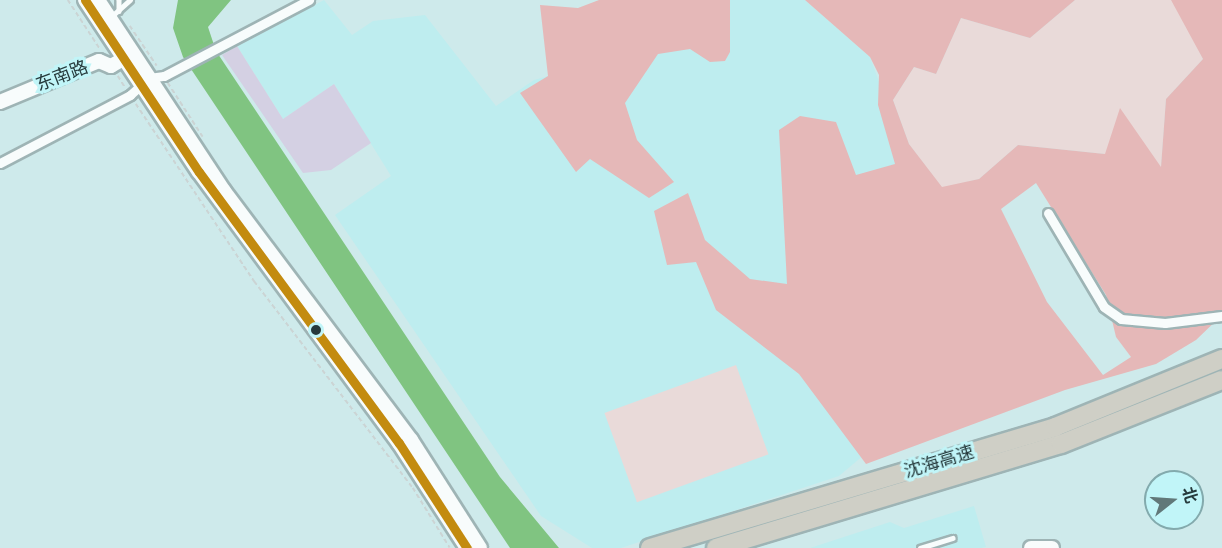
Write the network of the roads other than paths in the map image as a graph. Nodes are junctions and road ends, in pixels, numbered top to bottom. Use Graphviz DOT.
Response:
graph roads {
  1 [pos="85,0"];
  2 [pos="98,0"];
  3 [pos="119,0"];
  4 [pos="130,0"];
  5 [pos="309,0"];
  6 [pos="114,14"];
  7 [pos="117,63"];
  8 [pos="144,81"];
  9 [pos="0,102"];
  10 [pos="0,163"];
  11 [pos="1048,213"];
  12 [pos="1222,316"];
  13 [pos="1222,359"];
  14 [pos="1222,380"];
  15 [pos="953,537"];
  16 [pos="467,548"];
  17 [pos="480,548"];
  18 [pos="650,548"];
  19 [pos="716,548"];
  20 [pos="920,548"];
  21 [pos="1031,548"];
  22 [pos="1052,548"];
  1 -- 7 [label="main road"];
  2 -- 6 [label="main road"];
  3 -- 6 [label="lane"];
  4 -- 6 [label="lane"];
  5 -- 8 [label="street"];
  6 -- 8 [label="main road"];
  7 -- 8 [label="main road"];
  7 -- 9 [label="main road, 东南路"];
  8 -- 10 [label="street"];
  8 -- 16 [label="main road"];
  8 -- 17 [label="main road"];
  11 -- 12 [label="street"];
  13 -- 18 [label="highway, 沈海高速"];
  14 -- 19 [label="highway, 沈海高速"];
  15 -- 20 [label="lane"];
  21 -- 22 [label="main road"];
}
